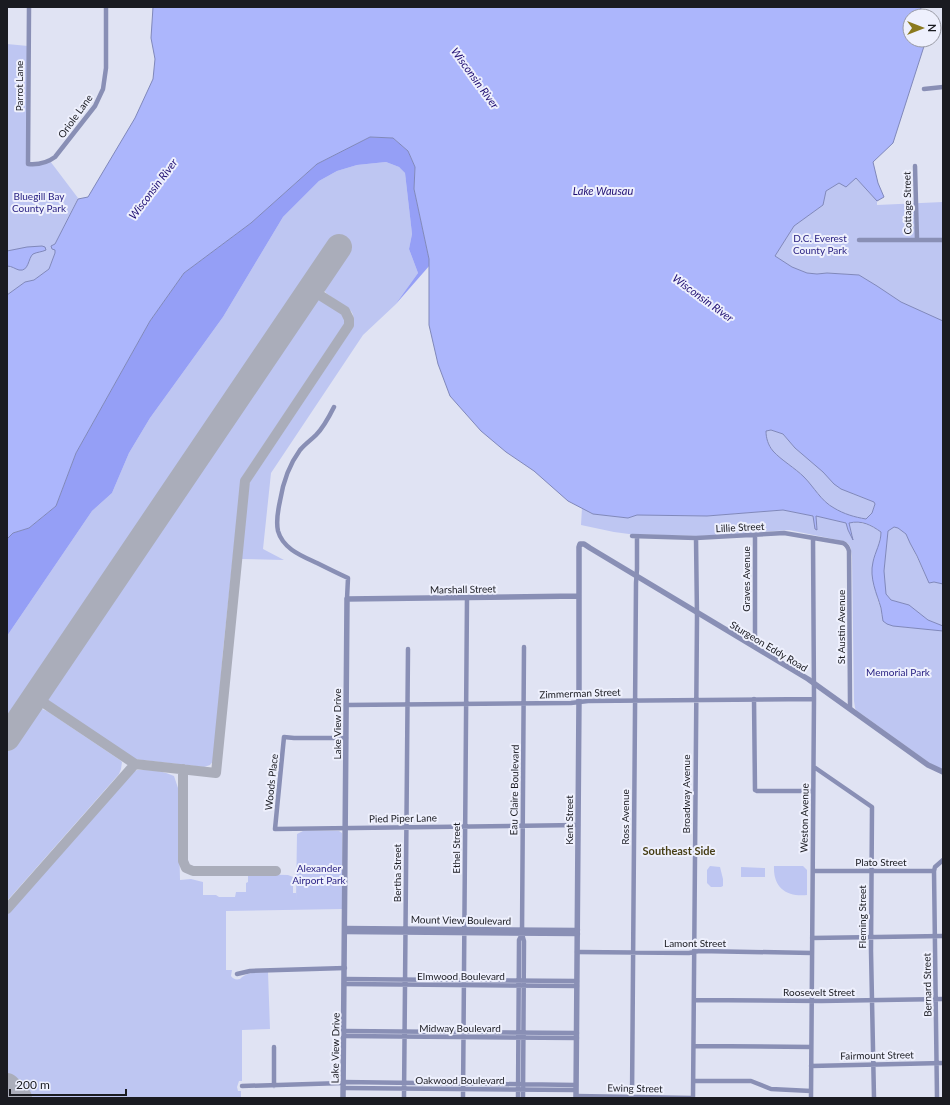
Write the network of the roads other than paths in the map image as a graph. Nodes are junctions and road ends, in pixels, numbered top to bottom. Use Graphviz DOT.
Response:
graph roads {
  1 [pos="29,7"];
  2 [pos="106,7"];
  3 [pos="943,87"];
  4 [pos="924,89"];
  5 [pos="28,164"];
  6 [pos="915,166"];
  7 [pos="859,240"];
  8 [pos="917,240"];
  9 [pos="943,240"];
  10 [pos="334,407"];
  11 [pos="755,535"];
  12 [pos="635,536"];
  13 [pos="696,538"];
  14 [pos="813,538"];
  15 [pos="581,544"];
  16 [pos="847,546"];
  17 [pos="637,576"];
  18 [pos="579,596"];
  19 [pos="467,598"];
  20 [pos="347,599"];
  21 [pos="696,612"];
  22 [pos="524,647"];
  23 [pos="755,647"];
  24 [pos="408,649"];
  25 [pos="814,683"];
  26 [pos="754,699"];
  27 [pos="814,699"];
  28 [pos="635,700"];
  29 [pos="696,700"];
  30 [pos="579,702"];
  31 [pos="524,703"];
  32 [pos="466,704"];
  33 [pos="346,705"];
  34 [pos="407,705"];
  35 [pos="850,708"];
  36 [pos="346,738"];
  37 [pos="814,767"];
  38 [pos="943,772"];
  39 [pos="813,791"];
  40 [pos="578,825"];
  41 [pos="523,826"];
  42 [pos="406,827"];
  43 [pos="465,827"];
  44 [pos="345,828"];
  45 [pos="275,829"];
  46 [pos="943,860"];
  47 [pos="813,870"];
  48 [pos="871,871"];
  49 [pos="934,871"];
  50 [pos="345,930"];
  51 [pos="405,931"];
  52 [pos="464,931"];
  53 [pos="522,932"];
  54 [pos="578,932"];
  55 [pos="935,936"];
  56 [pos="943,936"];
  57 [pos="871,937"];
  58 [pos="812,938"];
  59 [pos="578,952"];
  60 [pos="633,952"];
  61 [pos="694,953"];
  62 [pos="812,953"];
  63 [pos="344,968"];
  64 [pos="237,974"];
  65 [pos="344,982"];
  66 [pos="405,982"];
  67 [pos="464,983"];
  68 [pos="522,983"];
  69 [pos="577,984"];
  70 [pos="936,999"];
  71 [pos="943,999"];
  72 [pos="694,1000"];
  73 [pos="872,1000"];
  74 [pos="812,1001"];
  75 [pos="344,1034"];
  76 [pos="405,1034"];
  77 [pos="463,1035"];
  78 [pos="521,1035"];
  79 [pos="577,1035"];
  80 [pos="694,1046"];
  81 [pos="274,1047"];
  82 [pos="811,1047"];
  83 [pos="937,1063"];
  84 [pos="943,1063"];
  85 [pos="873,1064"];
  86 [pos="811,1066"];
  87 [pos="694,1081"];
  88 [pos="343,1085"];
  89 [pos="242,1086"];
  90 [pos="274,1086"];
  91 [pos="404,1086"];
  92 [pos="463,1086"];
  93 [pos="521,1087"];
  94 [pos="811,1091"];
  95 [pos="576,1092"];
  96 [pos="343,1098"];
  97 [pos="404,1098"];
  98 [pos="463,1098"];
  99 [pos="518,1098"];
  100 [pos="524,1098"];
  101 [pos="632,1098"];
  102 [pos="693,1098"];
  103 [pos="811,1098"];
  104 [pos="874,1098"];
  105 [pos="937,1098"];
  1 -- 5 [label="street, Parrot Lane"];
  2 -- 5 [label="street, Oriole Lane"];
  3 -- 4 [label="street"];
  6 -- 8 [label="street, Cottage Street"];
  7 -- 8 [label="street"];
  8 -- 9 [label="street"];
  10 -- 20 [label="street, Lake View Drive"];
  11 -- 13 [label="street, Lillie Street"];
  11 -- 14 [label="street, Lillie Street"];
  11 -- 23 [label="street, Graves Avenue"];
  12 -- 13 [label="street, Lillie Street"];
  12 -- 17 [label="street, Ross Avenue"];
  13 -- 21 [label="street, Broadway Avenue"];
  14 -- 16 [label="street, Lillie Street"];
  14 -- 25 [label="street, Weston Avenue"];
  15 -- 17 [label="street, Sturgeon Eddy Road"];
  15 -- 18 [label="street, Kent Street"];
  16 -- 35 [label="street, St Austin Avenue"];
  17 -- 21 [label="street, Sturgeon Eddy Road"];
  17 -- 28 [label="street, Ross Avenue"];
  18 -- 19 [label="street, Marshall Street"];
  18 -- 30 [label="street, Kent Street"];
  19 -- 20 [label="street, Marshall Street"];
  19 -- 32 [label="street, Ethel Street"];
  20 -- 33 [label="street, Lake View Drive"];
  21 -- 23 [label="street, Sturgeon Eddy Road"];
  21 -- 29 [label="street, Broadway Avenue"];
  22 -- 31 [label="street, Eau Claire Boulevard"];
  23 -- 25 [label="street, Sturgeon Eddy Road"];
  24 -- 34 [label="street, Bertha Street"];
  25 -- 27 [label="street, Weston Avenue"];
  25 -- 35 [label="street, Sturgeon Eddy Road"];
  26 -- 27 [label="street, Zimmerman Street"];
  26 -- 29 [label="street, Zimmerman Street"];
  26 -- 39 [label="street"];
  27 -- 37 [label="street, Weston Avenue"];
  28 -- 29 [label="street, Zimmerman Street"];
  28 -- 30 [label="street, Zimmerman Street"];
  28 -- 60 [label="street, Ross Avenue"];
  29 -- 61 [label="street, Broadway Avenue"];
  30 -- 31 [label="street, Zimmerman Street"];
  30 -- 40 [label="street, Kent Street"];
  31 -- 32 [label="street, Zimmerman Street"];
  31 -- 41 [label="street, Eau Claire Boulevard"];
  32 -- 34 [label="street, Zimmerman Street"];
  32 -- 43 [label="street, Ethel Street"];
  33 -- 34 [label="street, Zimmerman Street"];
  33 -- 36 [label="street, Lake View Drive"];
  34 -- 42 [label="street, Bertha Street"];
  35 -- 38 [label="street, Sturgeon Eddy Road"];
  36 -- 44 [label="street, Lake View Drive"];
  36 -- 45 [label="street, Woods Place"];
  37 -- 39 [label="street, Weston Avenue"];
  37 -- 48 [label="street, Fleming Street"];
  39 -- 47 [label="street, Weston Avenue"];
  40 -- 41 [label="street, Pied Piper Lane"];
  40 -- 54 [label="street, Kent Street"];
  41 -- 43 [label="street, Pied Piper Lane"];
  41 -- 53 [label="street, Eau Claire Boulevard"];
  42 -- 43 [label="street, Pied Piper Lane"];
  42 -- 44 [label="street, Pied Piper Lane"];
  42 -- 51 [label="street, Bertha Street"];
  43 -- 52 [label="street, Ethel Street"];
  44 -- 45 [label="street, Pied Piper Lane"];
  44 -- 50 [label="street, Lake View Drive"];
  46 -- 49 [label="street"];
  47 -- 48 [label="street, Plato Street"];
  47 -- 58 [label="street, Weston Avenue"];
  48 -- 49 [label="street, Plato Street"];
  48 -- 57 [label="street, Fleming Street"];
  49 -- 55 [label="street, Bernard Street"];
  50 -- 51 [label="street, Mount View Boulevard"];
  50 -- 63 [label="street, Lake View Drive"];
  51 -- 52 [label="street, Mount View Boulevard"];
  51 -- 66 [label="street, Bertha Street"];
  52 -- 53 [label="street, Mount View Boulevard"];
  52 -- 67 [label="street, Ethel Street"];
  53 -- 54 [label="street, Mount View Boulevard"];
  53 -- 68 [label="street, Eau Claire Boulevard"];
  54 -- 59 [label="street, Kent Street"];
  55 -- 56 [label="street"];
  55 -- 57 [label="street"];
  55 -- 70 [label="street, Bernard Street"];
  57 -- 58 [label="street"];
  57 -- 73 [label="street, Fleming Street"];
  58 -- 62 [label="street, Weston Avenue"];
  59 -- 60 [label="street, Lamont Street"];
  59 -- 69 [label="street, Kent Street"];
  60 -- 61 [label="street, Lamont Street"];
  60 -- 101 [label="street, Ross Avenue"];
  61 -- 62 [label="street, Lamont Street"];
  61 -- 72 [label="street, Broadway Avenue"];
  62 -- 74 [label="street, Weston Avenue"];
  63 -- 64 [label="street"];
  63 -- 65 [label="street, Lake View Drive"];
  65 -- 66 [label="street, Elmwood Boulevard"];
  65 -- 75 [label="street, Lake View Drive"];
  66 -- 67 [label="street, Elmwood Boulevard"];
  66 -- 76 [label="street, Bertha Street"];
  67 -- 68 [label="street, Elmwood Boulevard"];
  67 -- 77 [label="street, Ethel Street"];
  68 -- 69 [label="street, Elmwood Boulevard"];
  68 -- 78 [label="street, Eau Claire Boulevard"];
  69 -- 79 [label="street, Kent Street"];
  70 -- 71 [label="street, Roosevelt Street"];
  70 -- 73 [label="street, Roosevelt Street"];
  70 -- 83 [label="street, Bernard Street"];
  72 -- 74 [label="street, Roosevelt Street"];
  72 -- 80 [label="street, Broadway Avenue"];
  73 -- 74 [label="street, Roosevelt Street"];
  73 -- 85 [label="street, Fleming Street"];
  74 -- 82 [label="street, Weston Avenue"];
  75 -- 76 [label="street, Midway Boulevard"];
  75 -- 88 [label="street, Lake View Drive"];
  76 -- 77 [label="street, Midway Boulevard"];
  76 -- 91 [label="street, Bertha Street"];
  77 -- 78 [label="street, Midway Boulevard"];
  77 -- 92 [label="street, Ethel Street"];
  78 -- 79 [label="street, Midway Boulevard"];
  78 -- 93 [label="street, Eau Claire Boulevard"];
  79 -- 95 [label="street, Kent Street"];
  80 -- 82 [label="street"];
  80 -- 87 [label="street, Broadway Avenue"];
  81 -- 90 [label="street"];
  82 -- 86 [label="street, Weston Avenue"];
  83 -- 84 [label="street, Fairmount Street"];
  83 -- 85 [label="street, Fairmount Street"];
  83 -- 105 [label="street, Bernard Street"];
  85 -- 86 [label="street, Fairmount Street"];
  85 -- 104 [label="street, Fleming Street"];
  86 -- 94 [label="street, Weston Avenue"];
  87 -- 94 [label="street"];
  87 -- 102 [label="street, Broadway Avenue"];
  88 -- 90 [label="street, Oakwood Boulevard"];
  88 -- 91 [label="street, Oakwood Boulevard"];
  88 -- 96 [label="street, Lake View Drive"];
  89 -- 90 [label="street, Oakwood Boulevard"];
  91 -- 92 [label="street, Oakwood Boulevard"];
  91 -- 97 [label="street, Bertha Street"];
  92 -- 93 [label="street, Oakwood Boulevard"];
  92 -- 98 [label="street, Ethel Street"];
  93 -- 95 [label="street, Oakwood Boulevard"];
  93 -- 99 [label="street, Eau Claire Boulevard"];
  93 -- 100 [label="street, Eau Claire Boulevard"];
  94 -- 103 [label="street, Weston Avenue"];
  95 -- 101 [label="street, Ewing Street"];
  101 -- 102 [label="street, Ewing Street"];
}
